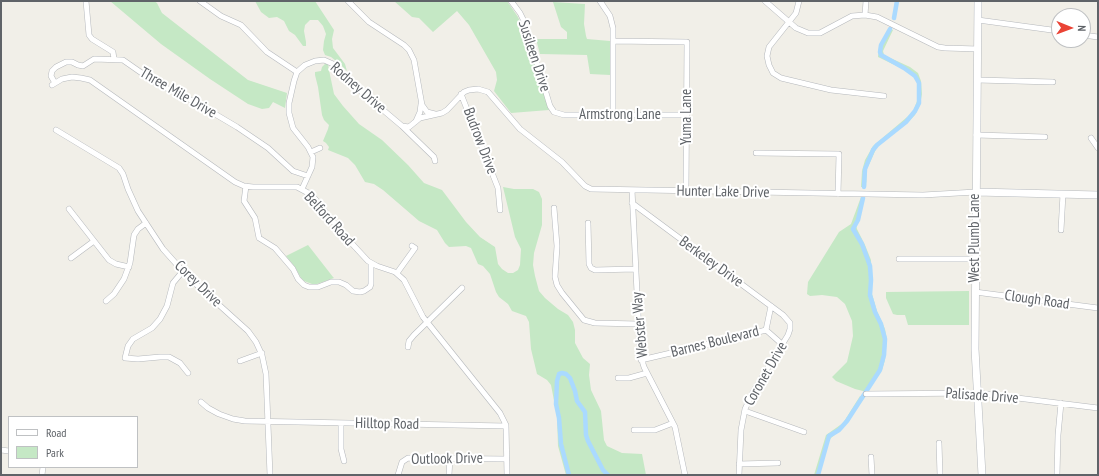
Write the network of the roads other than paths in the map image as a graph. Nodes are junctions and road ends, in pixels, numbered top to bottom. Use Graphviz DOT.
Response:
graph roads {
  1 [pos="86,1"];
  2 [pos="200,1"];
  3 [pos="348,1"];
  4 [pos="511,1"];
  5 [pos="600,1"];
  6 [pos="765,1"];
  7 [pos="799,1"];
  8 [pos="866,1"];
  9 [pos="978,1"];
  10 [pos="865,15"];
  11 [pos="978,20"];
  12 [pos="789,22"];
  13 [pos="1051,30"];
  14 [pos="613,41"];
  15 [pos="978,49"];
  16 [pos="114,59"];
  17 [pos="297,72"];
  18 [pos="977,80"];
  19 [pos="1053,82"];
  20 [pos="53,84"];
  21 [pos="461,94"];
  22 [pos="884,96"];
  23 [pos="420,99"];
  24 [pos="554,112"];
  25 [pos="438,114"];
  26 [pos="687,115"];
  27 [pos="613,116"];
  28 [pos="416,121"];
  29 [pos="402,126"];
  30 [pos="56,130"];
  31 [pos="976,136"];
  32 [pos="1045,137"];
  33 [pos="1091,138"];
  34 [pos="320,148"];
  35 [pos="1098,148"];
  36 [pos="311,152"];
  37 [pos="756,153"];
  38 [pos="435,161"];
  39 [pos="308,176"];
  40 [pos="246,186"];
  41 [pos="302,189"];
  42 [pos="632,190"];
  43 [pos="686,191"];
  44 [pos="976,192"];
  45 [pos="838,194"];
  46 [pos="1063,194"];
  47 [pos="1098,196"];
  48 [pos="632,204"];
  49 [pos="554,208"];
  50 [pos="69,209"];
  51 [pos="500,210"];
  52 [pos="588,223"];
  53 [pos="146,224"];
  54 [pos="1061,230"];
  55 [pos="94,241"];
  56 [pos="412,246"];
  57 [pos="71,258"];
  58 [pos="975,258"];
  59 [pos="899,259"];
  60 [pos="371,263"];
  61 [pos="129,267"];
  62 [pos="636,268"];
  63 [pos="183,271"];
  64 [pos="397,273"];
  65 [pos="462,288"];
  66 [pos="975,292"];
  67 [pos="106,301"];
  68 [pos="771,306"];
  69 [pos="1098,308"];
  70 [pos="427,322"];
  71 [pos="638,324"];
  72 [pos="766,330"];
  73 [pos="783,344"];
  74 [pos="408,347"];
  75 [pos="262,353"];
  76 [pos="641,360"];
  77 [pos="240,361"];
  78 [pos="188,373"];
  79 [pos="647,374"];
  80 [pos="618,378"];
  81 [pos="977,393"];
  82 [pos="866,394"];
  83 [pos="201,402"];
  84 [pos="1061,404"];
  85 [pos="1098,408"];
  86 [pos="744,411"];
  87 [pos="268,421"];
  88 [pos="341,423"];
  89 [pos="673,423"];
  90 [pos="506,426"];
  91 [pos="634,430"];
  92 [pos="804,432"];
  93 [pos="939,443"];
  94 [pos="871,457"];
  95 [pos="450,458"];
  96 [pos="507,459"];
  97 [pos="344,461"];
  98 [pos="778,463"];
  99 [pos="739,464"];
  100 [pos="270,475"];
  101 [pos="398,475"];
  102 [pos="449,475"];
  103 [pos="507,475"];
  104 [pos="685,475"];
  105 [pos="739,475"];
  106 [pos="872,475"];
  107 [pos="940,475"];
  108 [pos="982,475"];
  109 [pos="1057,475"];
  1 -- 16 [label="street"];
  2 -- 17 [label="street"];
  3 -- 23 [label="street"];
  4 -- 24 [label="street, Susileen Drive"];
  5 -- 14 [label="street"];
  6 -- 12 [label="street"];
  7 -- 12 [label="street"];
  8 -- 10 [label="street"];
  9 -- 11 [label="main road, West Plumb Lane"];
  10 -- 12 [label="street"];
  10 -- 15 [label="street"];
  11 -- 13 [label="street"];
  11 -- 15 [label="main road, West Plumb Lane"];
  12 -- 22 [label="street"];
  14 -- 26 [label="street, Yuma Lane"];
  14 -- 27 [label="street"];
  15 -- 18 [label="main road, West Plumb Lane"];
  16 -- 20 [label="street, Three Mile Drive"];
  16 -- 39 [label="street, Three Mile Drive"];
  17 -- 29 [label="street, Rodney Drive"];
  17 -- 36 [label="street"];
  18 -- 19 [label="street"];
  18 -- 31 [label="main road, West Plumb Lane"];
  20 -- 40 [label="street, Belford Road"];
  21 -- 25 [label="street"];
  21 -- 42 [label="street, Hunter Lake Drive"];
  21 -- 51 [label="street, Budrow Drive"];
  23 -- 25 [label="street"];
  23 -- 28 [label="street"];
  24 -- 27 [label="street, Armstrong Lane"];
  25 -- 28 [label="street"];
  26 -- 27 [label="street, Armstrong Lane"];
  26 -- 43 [label="street, Yuma Lane"];
  28 -- 29 [label="street"];
  29 -- 38 [label="street, Rodney Drive"];
  30 -- 53 [label="street, Corey Drive"];
  31 -- 32 [label="street"];
  31 -- 44 [label="main road, West Plumb Lane"];
  33 -- 35 [label="street"];
  34 -- 36 [label="street"];
  36 -- 39 [label="street"];
  37 -- 45 [label="street"];
  39 -- 41 [label="street"];
  40 -- 41 [label="street, Belford Road"];
  40 -- 60 [label="street"];
  41 -- 60 [label="street, Belford Road"];
  42 -- 43 [label="street, Hunter Lake Drive"];
  42 -- 48 [label="street, Webster Way"];
  43 -- 45 [label="street, Hunter Lake Drive"];
  44 -- 45 [label="street, Hunter Lake Drive"];
  44 -- 46 [label="main road, Hunter Lake Drive"];
  44 -- 58 [label="main road, West Plumb Lane"];
  46 -- 47 [label="main road, Hunter Lake Drive"];
  46 -- 54 [label="street"];
  48 -- 62 [label="street, Webster Way"];
  48 -- 68 [label="street, Berkeley Drive"];
  49 -- 71 [label="street"];
  50 -- 55 [label="street"];
  52 -- 62 [label="street"];
  53 -- 61 [label="street"];
  53 -- 63 [label="street, Corey Drive"];
  55 -- 57 [label="street"];
  55 -- 61 [label="street"];
  56 -- 64 [label="street"];
  58 -- 59 [label="street"];
  58 -- 66 [label="main road, West Plumb Lane"];
  60 -- 64 [label="street, Belford Road"];
  61 -- 67 [label="street"];
  62 -- 71 [label="street, Webster Way"];
  63 -- 75 [label="street, Corey Drive"];
  63 -- 78 [label="street"];
  64 -- 70 [label="street"];
  65 -- 70 [label="street"];
  66 -- 69 [label="street, Clough Road"];
  66 -- 81 [label="main road, West Plumb Lane"];
  68 -- 72 [label="street"];
  68 -- 73 [label="street, Coronet Drive"];
  70 -- 74 [label="street"];
  70 -- 90 [label="street"];
  71 -- 76 [label="street, Webster Way"];
  72 -- 73 [label="street, Barnes Boulevard"];
  72 -- 76 [label="street, Barnes Boulevard"];
  73 -- 86 [label="street, Coronet Drive"];
  75 -- 77 [label="street"];
  75 -- 87 [label="street, Corey Drive"];
  76 -- 79 [label="street, Webster Way"];
  79 -- 80 [label="street"];
  79 -- 89 [label="street, Webster Way"];
  81 -- 82 [label="street, Palisade Drive"];
  81 -- 84 [label="street, Palisade Drive"];
  81 -- 108 [label="main road, West Plumb Lane"];
  83 -- 87 [label="street, Hilltop Road"];
  84 -- 85 [label="street, Palisade Drive"];
  84 -- 109 [label="street"];
  86 -- 92 [label="street"];
  86 -- 99 [label="street, Coronet Drive"];
  87 -- 88 [label="street, Hilltop Road"];
  87 -- 100 [label="street, Corey Drive"];
  88 -- 90 [label="street, Hilltop Road"];
  88 -- 97 [label="street"];
  89 -- 91 [label="street"];
  89 -- 104 [label="street, Webster Way"];
  90 -- 96 [label="street"];
  93 -- 107 [label="street"];
  94 -- 106 [label="street"];
  95 -- 96 [label="street, Outlook Drive"];
  95 -- 101 [label="street, Outlook Drive"];
  95 -- 102 [label="street"];
  96 -- 103 [label="street"];
  98 -- 99 [label="street"];
  99 -- 105 [label="street, Coronet Drive"];
}
